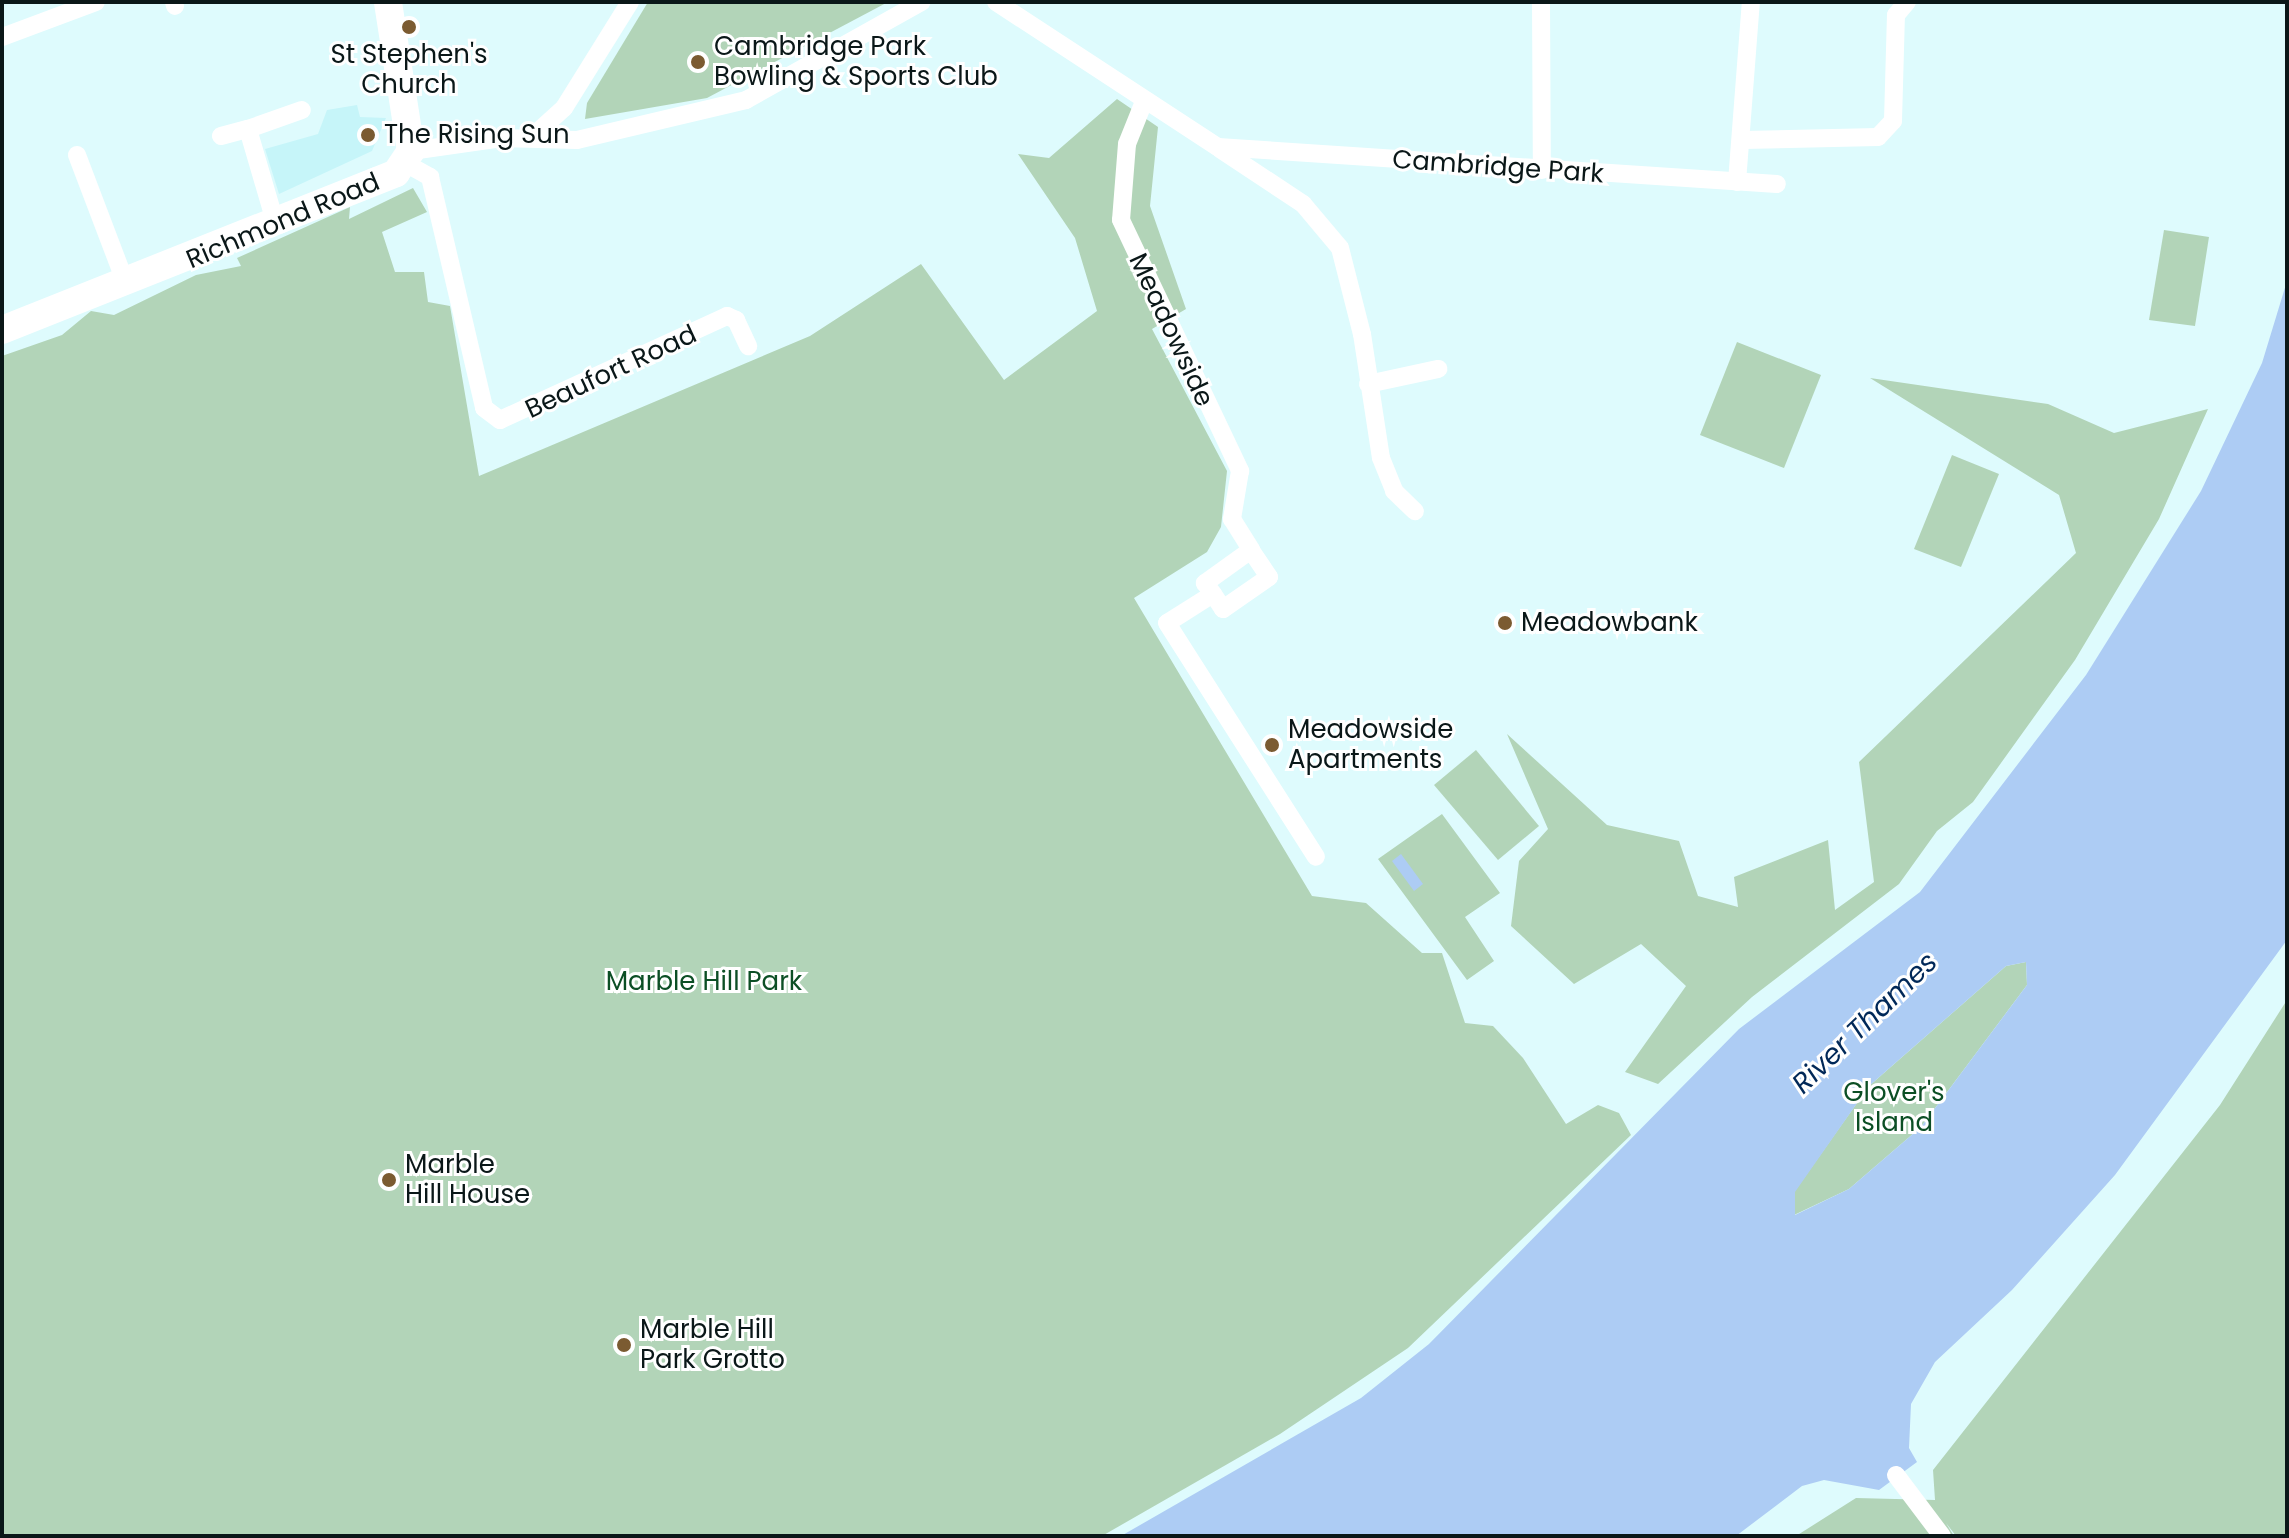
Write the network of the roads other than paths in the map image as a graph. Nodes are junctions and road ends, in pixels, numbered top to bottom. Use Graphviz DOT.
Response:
graph roads {
  1 [pos="96,2"];
  2 [pos="388,2"];
  3 [pos="630,2"];
  4 [pos="921,2"];
  5 [pos="996,2"];
  6 [pos="1541,2"];
  7 [pos="1751,2"];
  8 [pos="1907,2"];
  9 [pos="2,37"];
  10 [pos="1143,104"];
  11 [pos="302,110"];
  12 [pos="248,129"];
  13 [pos="221,136"];
  14 [pos="532,137"];
  15 [pos="1742,140"];
  16 [pos="1218,147"];
  17 [pos="77,155"];
  18 [pos="408,157"];
  19 [pos="1542,170"];
  20 [pos="1737,182"];
  21 [pos="1777,184"];
  22 [pos="276,225"];
  23 [pos="126,284"];
  24 [pos="2,330"];
  25 [pos="748,346"];
  26 [pos="1438,369"];
  27 [pos="1368,384"];
  28 [pos="1415,511"];
  29 [pos="1251,550"];
  30 [pos="1213,594"];
  31 [pos="1316,857"];
  32 [pos="1896,1475"];
  33 [pos="1942,1536"];
  1 -- 9 [label="street"];
  2 -- 18 [label="main road"];
  3 -- 14 [label="street"];
  4 -- 14 [label="street"];
  5 -- 10 [label="street, Cambridge Park"];
  6 -- 19 [label="street"];
  7 -- 15 [label="street"];
  8 -- 15 [label="street"];
  10 -- 16 [label="street, Cambridge Park"];
  10 -- 29 [label="street, Meadowside"];
  11 -- 12 [label="street"];
  12 -- 13 [label="street"];
  12 -- 22 [label="street"];
  14 -- 18 [label="street"];
  15 -- 20 [label="street"];
  16 -- 19 [label="street, Cambridge Park"];
  16 -- 27 [label="street, Cambridge Park"];
  17 -- 23 [label="street"];
  18 -- 22 [label="main road, Richmond Road"];
  18 -- 25 [label="street, Beaufort Road"];
  19 -- 20 [label="street, Cambridge Park"];
  20 -- 21 [label="street, Cambridge Park"];
  22 -- 23 [label="main road, Richmond Road"];
  23 -- 24 [label="main road, Richmond Road"];
  26 -- 27 [label="street"];
  27 -- 28 [label="street, Cambridge Park"];
  29 -- 30 [label="street"];
  29 -- 30 [label="street, Meadowside"];
  30 -- 31 [label="street"];
  32 -- 33 [label="street"];
}
